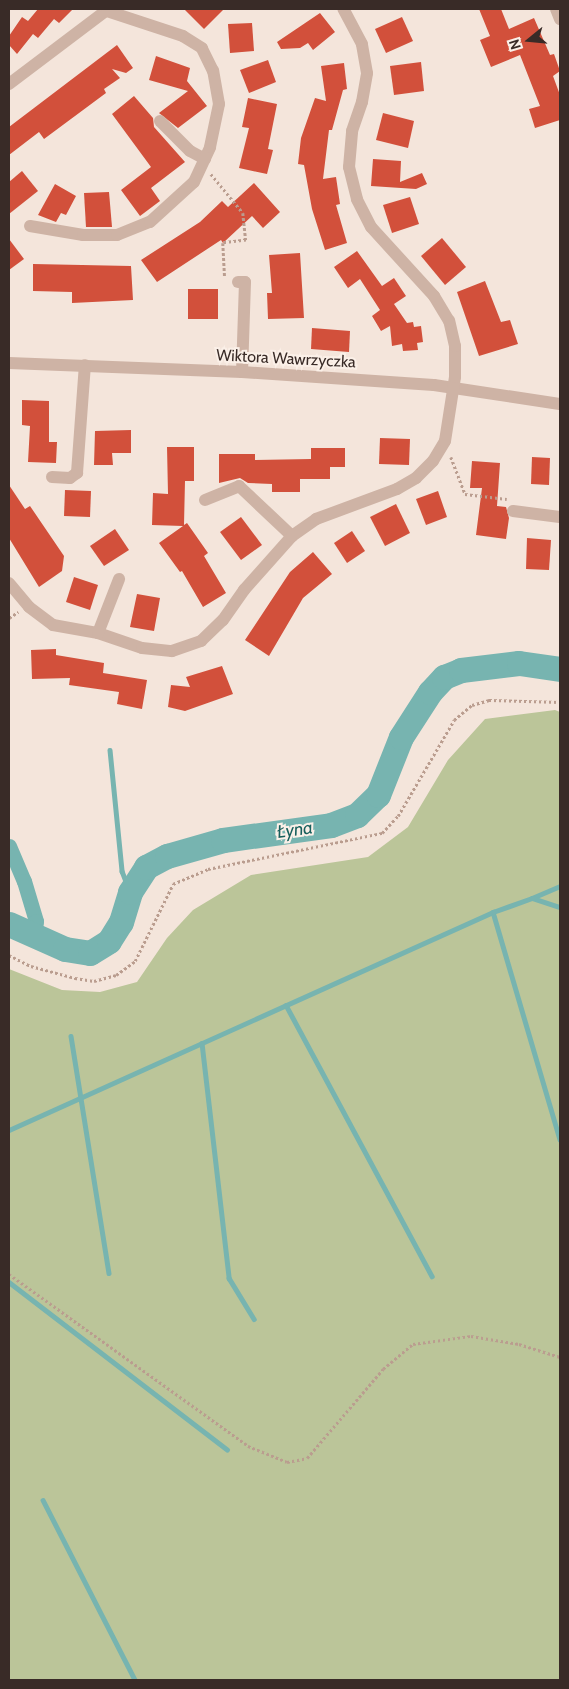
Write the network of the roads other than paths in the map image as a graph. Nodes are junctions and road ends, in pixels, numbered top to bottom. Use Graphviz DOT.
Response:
graph roads {
  1 [pos="343,9"];
  2 [pos="556,9"];
  3 [pos="108,10"];
  4 [pos="560,19"];
  5 [pos="9,84"];
  6 [pos="160,121"];
  7 [pos="205,160"];
  8 [pos="30,226"];
  9 [pos="238,282"];
  10 [pos="9,363"];
  11 [pos="85,365"];
  12 [pos="242,372"];
  13 [pos="454,387"];
  14 [pos="560,404"];
  15 [pos="52,477"];
  16 [pos="205,500"];
  17 [pos="513,511"];
  18 [pos="560,517"];
  19 [pos="292,536"];
  20 [pos="119,579"];
  21 [pos="9,583"];
  22 [pos="98,634"];
  1 -- 13 [label="street"];
  2 -- 4 [label="street"];
  3 -- 5 [label="street"];
  3 -- 7 [label="street"];
  6 -- 7 [label="street"];
  7 -- 8 [label="street"];
  9 -- 12 [label="street"];
  10 -- 11 [label="street, Wiktora Wawrzyczka"];
  11 -- 12 [label="street, Wiktora Wawrzyczka"];
  11 -- 15 [label="street"];
  12 -- 13 [label="street, Wiktora Wawrzyczka"];
  13 -- 14 [label="street, Wiktora Wawrzyczka"];
  13 -- 19 [label="street"];
  16 -- 19 [label="street"];
  17 -- 18 [label="street"];
  19 -- 22 [label="street"];
  20 -- 22 [label="street"];
  21 -- 22 [label="street"];
}
